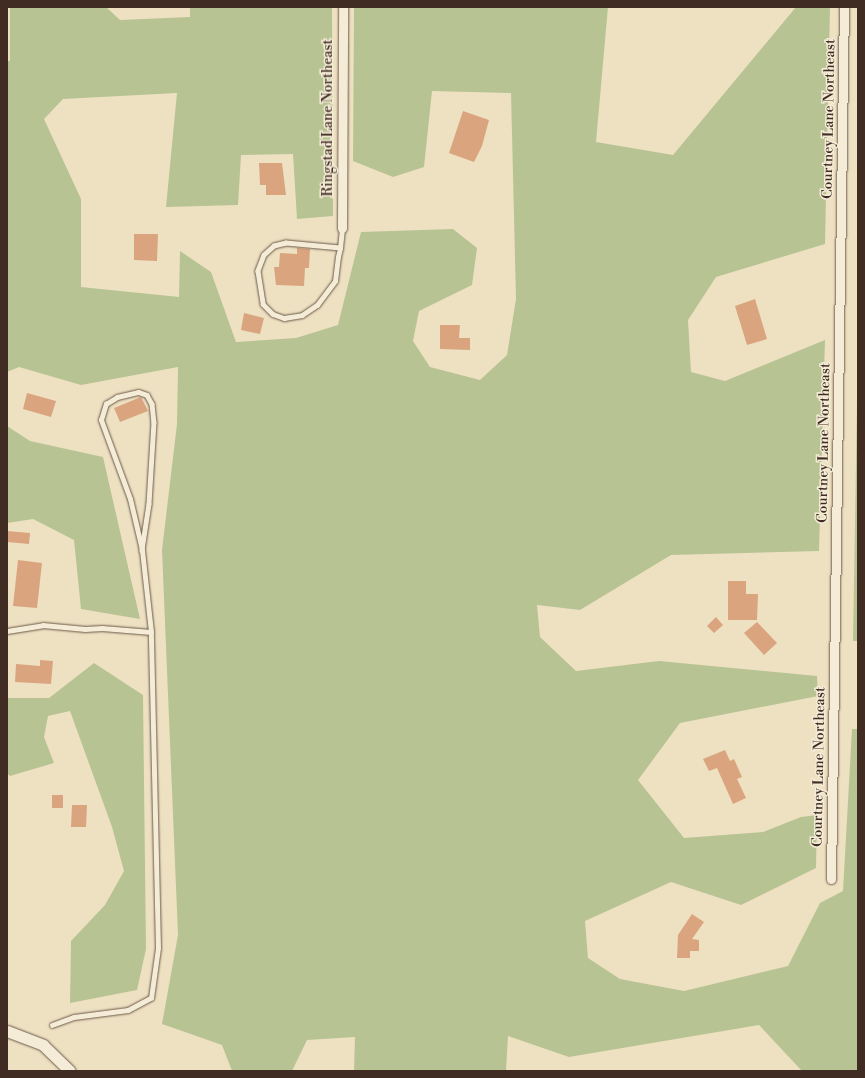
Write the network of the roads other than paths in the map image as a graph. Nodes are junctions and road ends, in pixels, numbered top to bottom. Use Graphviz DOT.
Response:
graph roads {
  1 [pos="343,7"];
  2 [pos="844,7"];
  3 [pos="342,228"];
  4 [pos="340,248"];
  5 [pos="142,550"];
  6 [pos="7,631"];
  7 [pos="151,632"];
  8 [pos="831,879"];
  9 [pos="52,1025"];
  10 [pos="7,1031"];
  11 [pos="70,1071"];
  1 -- 3 [label="street, Ringstad Lane Northeast"];
  2 -- 8 [label="street, Courtney Lane Northeast"];
  3 -- 4 [label="lane"];
  4 -- 4 [label="lane"];
  5 -- 5 [label="lane"];
  5 -- 7 [label="lane"];
  6 -- 7 [label="lane"];
  7 -- 9 [label="lane"];
  10 -- 11 [label="street"];
}
